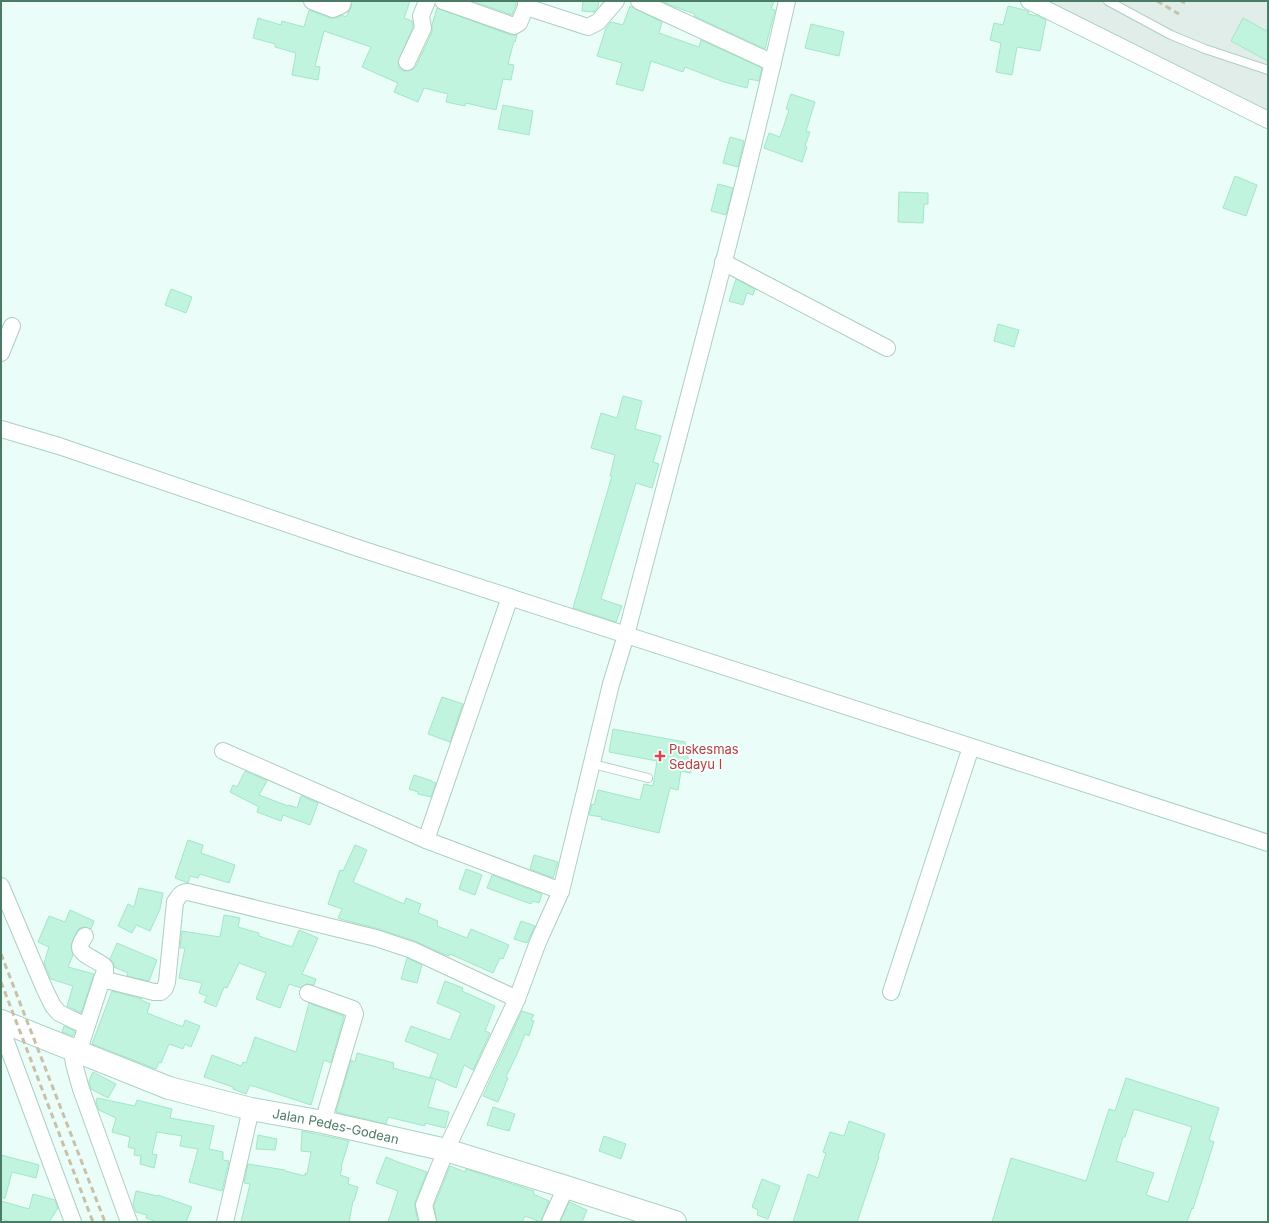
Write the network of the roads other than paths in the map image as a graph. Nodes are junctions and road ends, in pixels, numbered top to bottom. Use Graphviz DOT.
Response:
graph roads {
  1 [pos="312,1"];
  2 [pos="343,1"];
  3 [pos="427,1"];
  4 [pos="443,1"];
  5 [pos="616,1"];
  6 [pos="639,1"];
  7 [pos="787,1"];
  8 [pos="1029,1"];
  9 [pos="1108,1"];
  10 [pos="526,4"];
  11 [pos="407,62"];
  12 [pos="773,63"];
  13 [pos="1268,70"];
  14 [pos="1268,120"];
  15 [pos="723,262"];
  16 [pos="12,326"];
  17 [pos="887,348"];
  18 [pos="1,353"];
  19 [pos="1,429"];
  20 [pos="510,597"];
  21 [pos="626,635"];
  22 [pos="971,747"];
  23 [pos="223,751"];
  24 [pos="593,764"];
  25 [pos="648,778"];
  26 [pos="426,840"];
  27 [pos="1268,843"];
  28 [pos="1,886"];
  29 [pos="561,891"];
  30 [pos="85,936"];
  31 [pos="102,979"];
  32 [pos="891,992"];
  33 [pos="308,993"];
  34 [pos="517,999"];
  35 [pos="1,1021"];
  36 [pos="86,1026"];
  37 [pos="1,1028"];
  38 [pos="75,1051"];
  39 [pos="252,1109"];
  40 [pos="323,1122"];
  41 [pos="446,1150"];
  42 [pos="566,1187"];
  43 [pos="73,1222"];
  44 [pos="129,1222"];
  45 [pos="225,1222"];
  46 [pos="428,1222"];
  47 [pos="550,1222"];
  48 [pos="675,1222"];
  1 -- 2 [label="street"];
  3 -- 11 [label="street"];
  4 -- 10 [label="street"];
  5 -- 10 [label="street"];
  6 -- 12 [label="street"];
  7 -- 12 [label="street"];
  8 -- 14 [label="street"];
  9 -- 13 [label="lane"];
  12 -- 15 [label="street"];
  15 -- 17 [label="street"];
  15 -- 21 [label="street"];
  16 -- 18 [label="street"];
  19 -- 20 [label="street"];
  20 -- 21 [label="street"];
  20 -- 26 [label="street"];
  21 -- 22 [label="street"];
  21 -- 24 [label="street"];
  22 -- 27 [label="street"];
  22 -- 32 [label="street"];
  23 -- 26 [label="street"];
  24 -- 25 [label="lane"];
  24 -- 29 [label="street"];
  26 -- 29 [label="street"];
  28 -- 36 [label="street"];
  29 -- 34 [label="street"];
  30 -- 31 [label="street"];
  31 -- 34 [label="street"];
  31 -- 36 [label="street"];
  33 -- 40 [label="street"];
  34 -- 41 [label="street"];
  35 -- 38 [label="street, Jalan Pedes-Godean"];
  36 -- 38 [label="street"];
  37 -- 43 [label="street"];
  38 -- 39 [label="street, Jalan Pedes-Godean"];
  38 -- 44 [label="street"];
  39 -- 40 [label="street, Jalan Pedes-Godean"];
  39 -- 45 [label="street"];
  40 -- 41 [label="street, Jalan Pedes-Godean"];
  41 -- 42 [label="street, Jalan Pedes-Godean"];
  41 -- 46 [label="street"];
  42 -- 47 [label="street"];
  42 -- 48 [label="street, Jalan Pedes-Godean"];
}
